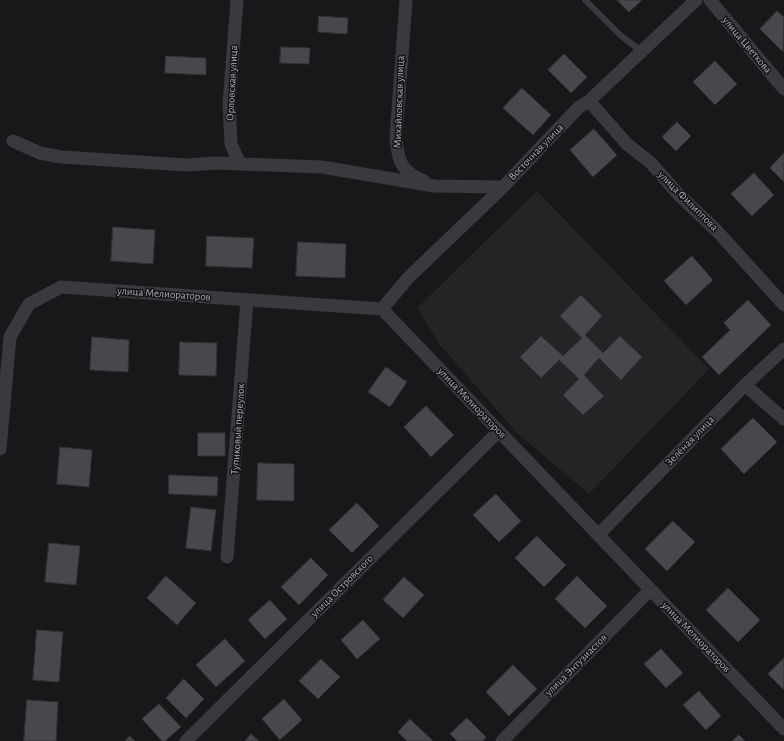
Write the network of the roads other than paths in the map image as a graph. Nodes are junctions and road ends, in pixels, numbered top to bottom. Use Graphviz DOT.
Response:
graph roads {
  1 [pos="237,0"];
  2 [pos="406,0"];
  3 [pos="585,0"];
  4 [pos="696,0"];
  5 [pos="710,0"];
  6 [pos="641,51"];
  7 [pos="784,89"];
  8 [pos="589,101"];
  9 [pos="13,141"];
  10 [pos="240,164"];
  11 [pos="434,186"];
  12 [pos="503,187"];
  13 [pos="247,300"];
  14 [pos="784,304"];
  15 [pos="382,310"];
  16 [pos="784,349"];
  17 [pos="745,385"];
  18 [pos="784,420"];
  19 [pos="499,431"];
  20 [pos="0,449"];
  21 [pos="598,535"];
  22 [pos="227,557"];
  23 [pos="650,590"];
  24 [pos="784,729"];
  25 [pos="186,741"];
  26 [pos="502,741"];
  1 -- 10 [label="street, Орловская улица"];
  2 -- 11 [label="street, Михайловская улица"];
  3 -- 6 [label="lane"];
  4 -- 6 [label="street, Восточная улица"];
  5 -- 7 [label="street, улица Цветкова"];
  6 -- 8 [label="street, Восточная улица"];
  8 -- 12 [label="street, Восточная улица"];
  8 -- 14 [label="street, улица Филиппова"];
  9 -- 10 [label="street"];
  10 -- 11 [label="street"];
  11 -- 12 [label="street"];
  12 -- 15 [label="street, Восточная улица"];
  13 -- 15 [label="street, улица Мелиораторов"];
  13 -- 20 [label="street, улица Мелиораторов"];
  13 -- 22 [label="street, Тупиковый переулок"];
  15 -- 19 [label="street, улица Мелиораторов"];
  16 -- 17 [label="street, Зелёная улица"];
  17 -- 18 [label="street"];
  17 -- 21 [label="street, Зелёная улица"];
  19 -- 21 [label="street, улица Мелиораторов"];
  19 -- 25 [label="street, улица Островского"];
  21 -- 23 [label="street, улица Мелиораторов"];
  23 -- 24 [label="street, улица Мелиораторов"];
  23 -- 26 [label="street, улица Энтузиастов"];
}
